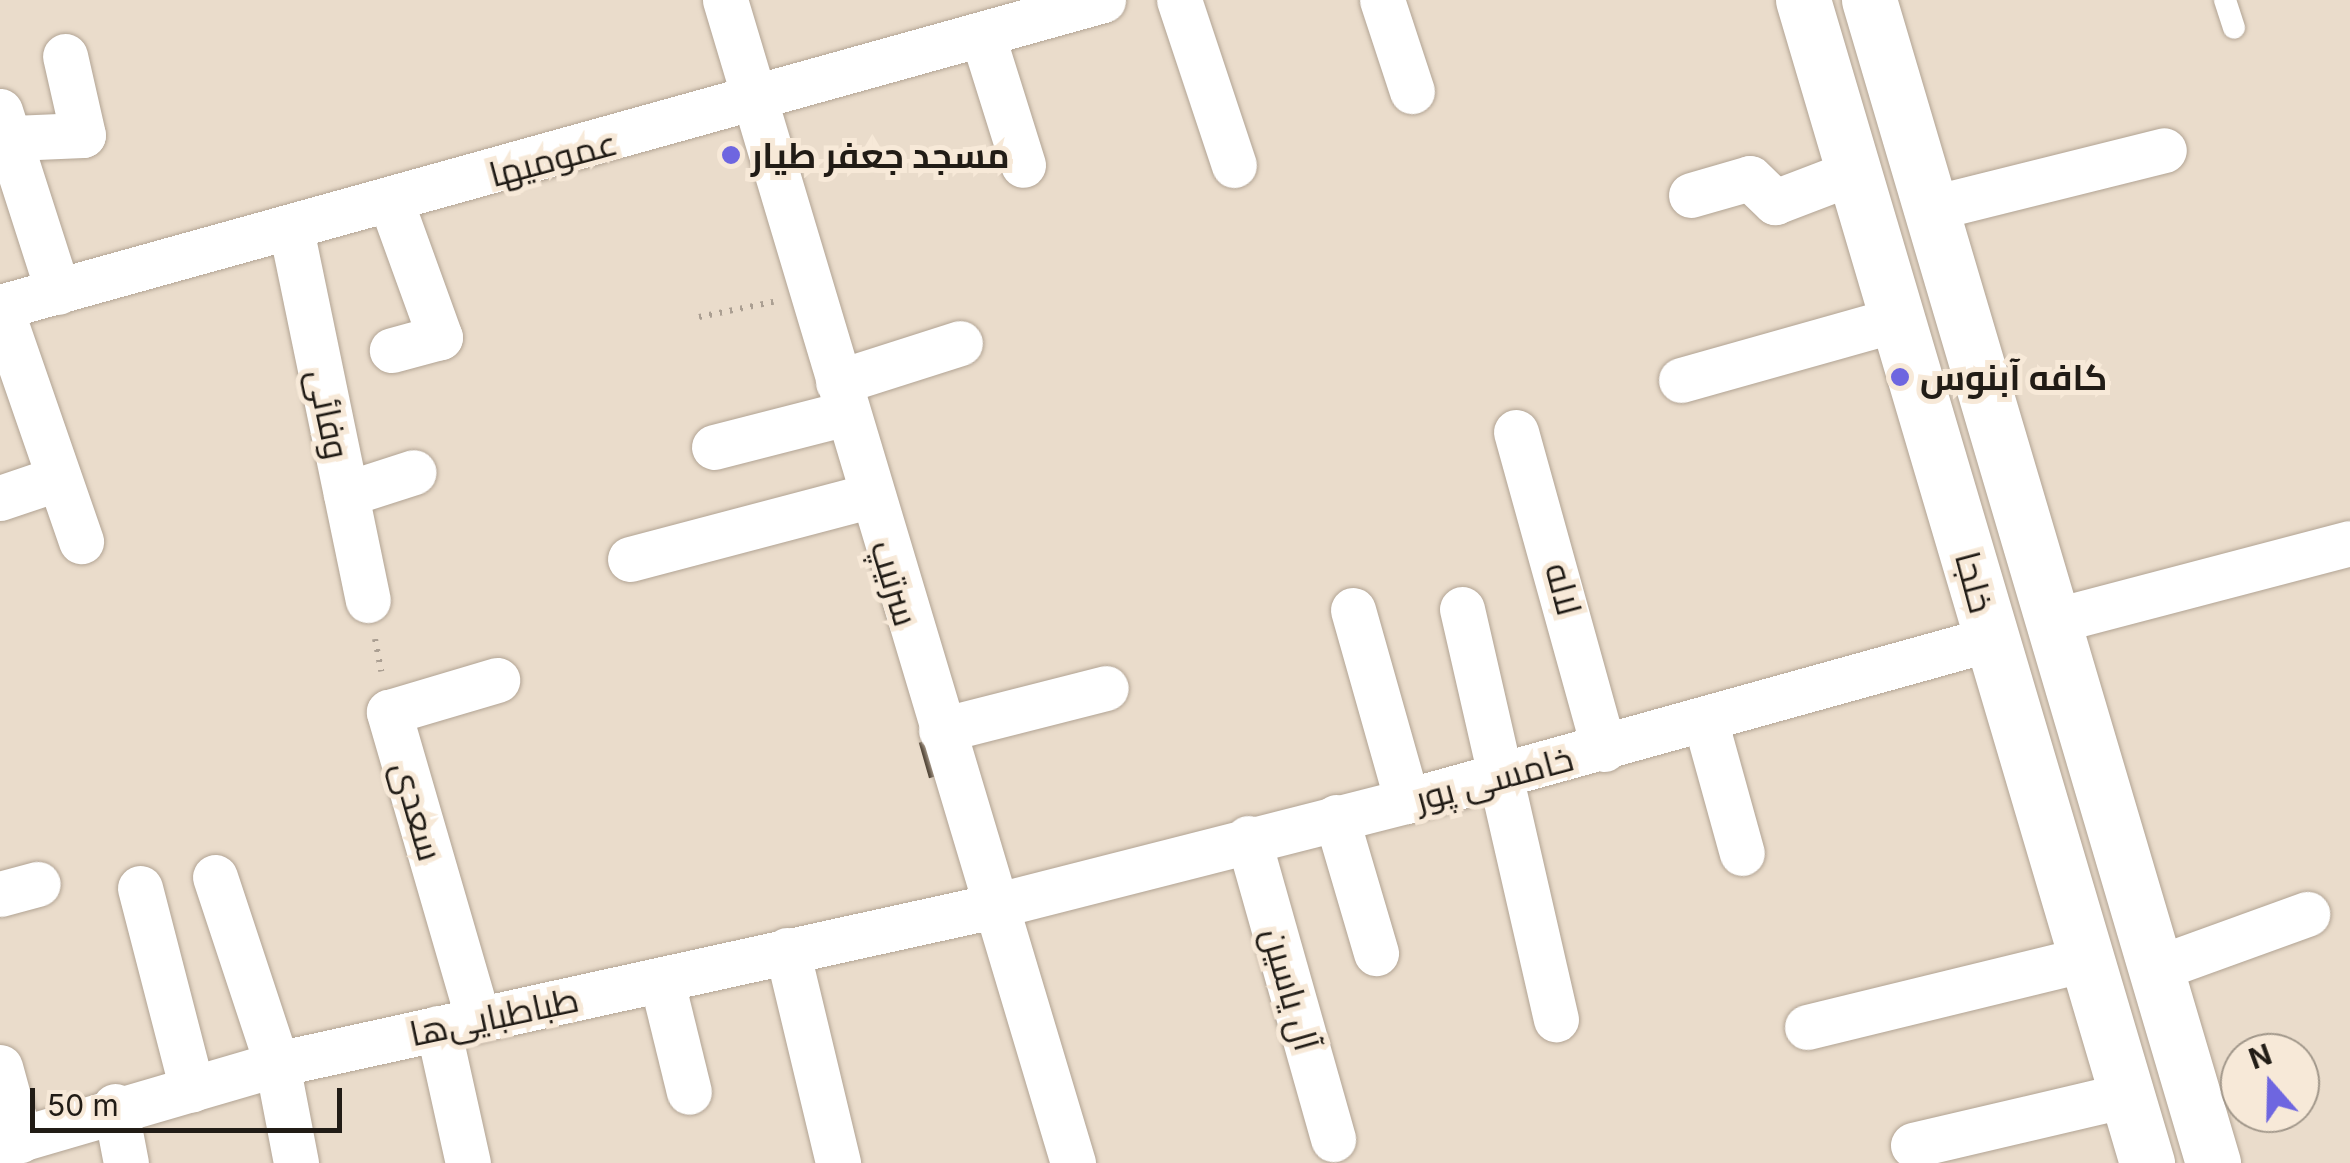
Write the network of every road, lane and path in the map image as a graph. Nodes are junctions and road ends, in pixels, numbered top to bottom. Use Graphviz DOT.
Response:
graph roads {
  1 [pos="725,0"];
  2 [pos="1102,0"];
  3 [pos="1179,0"];
  4 [pos="1382,0"];
  5 [pos="1803,0"];
  6 [pos="1869,0"];
  7 [pos="2225,0"];
  8 [pos="2234,28"];
  9 [pos="983,36"];
  10 [pos="65,56"];
  11 [pos="1412,91"];
  12 [pos="754,102"];
  13 [pos="6,125"];
  14 [pos="2164,150"];
  15 [pos="1234,164"];
  16 [pos="1022,165"];
  17 [pos="1853,172"];
  18 [pos="1691,195"];
  19 [pos="391,202"];
  20 [pos="1928,209"];
  21 [pos="292,228"];
  22 [pos="58,292"];
  23 [pos="808,294"];
  24 [pos="0,307"];
  25 [pos="699,318"];
  26 [pos="1898,319"];
  27 [pos="960,344"];
  28 [pos="392,350"];
  29 [pos="1681,380"];
  30 [pos="842,398"];
  31 [pos="1516,432"];
  32 [pos="1996,441"];
  33 [pos="714,447"];
  34 [pos="1941,458"];
  35 [pos="414,472"];
  36 [pos="60,478"];
  37 [pos="346,494"];
  38 [pos="869,496"];
  39 [pos="0,498"];
  40 [pos="81,541"];
  41 [pos="2350,544"];
  42 [pos="630,558"];
  43 [pos="368,600"];
  44 [pos="1462,609"];
  45 [pos="1354,610"];
  46 [pos="2049,622"];
  47 [pos="1990,639"];
  48 [pos="498,680"];
  49 [pos="1106,688"];
  50 [pos="390,712"];
  51 [pos="1704,720"];
  52 [pos="941,730"];
  53 [pos="1604,749"];
  54 [pos="1498,777"];
  55 [pos="1408,801"];
  56 [pos="1336,818"];
  57 [pos="1248,838"];
  58 [pos="1742,853"];
  59 [pos="214,877"];
  60 [pos="140,888"];
  61 [pos="994,906"];
  62 [pos="2308,914"];
  63 [pos="787,950"];
  64 [pos="1376,953"];
  65 [pos="2085,959"];
  66 [pos="2155,970"];
  67 [pos="662,982"];
  68 [pos="1556,1020"];
  69 [pos="458,1024"];
  70 [pos="1808,1027"];
  71 [pos="277,1064"];
  72 [pos="0,1068"];
  73 [pos="192,1088"];
  74 [pos="690,1092"];
  75 [pos="2127,1094"];
  76 [pos="115,1106"];
  77 [pos="1334,1139"];
  78 [pos="10,1142"];
  79 [pos="1913,1145"];
  80 [pos="126,1163"];
  81 [pos="296,1163"];
  82 [pos="468,1163"];
  83 [pos="838,1163"];
  84 [pos="1074,1163"];
  85 [pos="2147,1163"];
  86 [pos="2214,1163"];
  1 -- 12 [label="street, سرتیپ"];
  2 -- 9 [label="street, عمومیها"];
  3 -- 15 [label="street"];
  4 -- 11 [label="street"];
  5 -- 17 [label="main road, خلجا"];
  6 -- 20 [label="main road, خلجا"];
  7 -- 8 [label="lane"];
  9 -- 12 [label="street, عمومیها"];
  9 -- 16 [label="street"];
  10 -- 13 [label="street"];
  12 -- 19 [label="street, عمومیها"];
  12 -- 23 [label="street, سرتیپ"];
  13 -- 22 [label="street"];
  14 -- 20 [label="street"];
  17 -- 18 [label="street"];
  17 -- 26 [label="main road, خلجا"];
  19 -- 21 [label="street, عمومیها"];
  19 -- 28 [label="street"];
  20 -- 32 [label="main road, خلجا"];
  21 -- 22 [label="street, عمومیها"];
  21 -- 37 [label="street, وفائی"];
  22 -- 24 [label="street, عمومیها"];
  23 -- 25 [label="path"];
  23 -- 30 [label="street, سرتیپ"];
  24 -- 36 [label="street"];
  26 -- 29 [label="street"];
  26 -- 34 [label="main road, خلجا"];
  27 -- 30 [label="street"];
  30 -- 33 [label="street"];
  30 -- 38 [label="street, سرتیپ"];
  31 -- 53 [label="street, لاله"];
  32 -- 34 [label="main road"];
  32 -- 46 [label="main road, خلجا"];
  34 -- 47 [label="main road, خلجا"];
  35 -- 37 [label="street"];
  36 -- 39 [label="street"];
  36 -- 40 [label="street"];
  37 -- 43 [label="street, وفائی"];
  38 -- 42 [label="street"];
  38 -- 52 [label="street, سرتیپ"];
  41 -- 46 [label="street"];
  43 -- 50 [label="path"];
  44 -- 54 [label="street"];
  45 -- 55 [label="street"];
  46 -- 66 [label="main road, خلجا"];
  47 -- 51 [label="street, خامسی پور"];
  47 -- 65 [label="main road, خلجا"];
  48 -- 50 [label="street"];
  49 -- 52 [label="street"];
  50 -- 69 [label="street, سعدی"];
  51 -- 53 [label="street, خامسی پور"];
  51 -- 58 [label="street"];
  52 -- 61 [label="street, سرتیپ"];
  53 -- 54 [label="street, خامسی پور"];
  54 -- 55 [label="street, خامسی پور"];
  54 -- 68 [label="street"];
  55 -- 56 [label="street, خامسی پور"];
  56 -- 57 [label="street, خامسی پور"];
  56 -- 64 [label="street"];
  57 -- 61 [label="street, خامسی پور"];
  57 -- 77 [label="street, آل یاسین"];
  59 -- 71 [label="street"];
  60 -- 73 [label="street"];
  61 -- 63 [label="street, طباطبایی‌ها"];
  61 -- 84 [label="street, سرتیپ"];
  62 -- 66 [label="street"];
  63 -- 67 [label="street, طباطبایی‌ها"];
  63 -- 83 [label="street"];
  65 -- 70 [label="street"];
  65 -- 75 [label="main road, خلجا"];
  66 -- 86 [label="main road, خلجا"];
  67 -- 69 [label="street, طباطبایی‌ها"];
  67 -- 74 [label="street"];
  69 -- 71 [label="street, طباطبایی‌ها"];
  69 -- 82 [label="street, سعدی"];
  71 -- 73 [label="street, طباطبایی‌ها"];
  71 -- 81 [label="street"];
  72 -- 78 [label="street"];
  73 -- 76 [label="street, طباطبایی‌ها"];
  75 -- 79 [label="street"];
  75 -- 85 [label="main road, خلجا"];
  76 -- 78 [label="street, طباطبایی‌ها"];
  76 -- 80 [label="street"];
}
